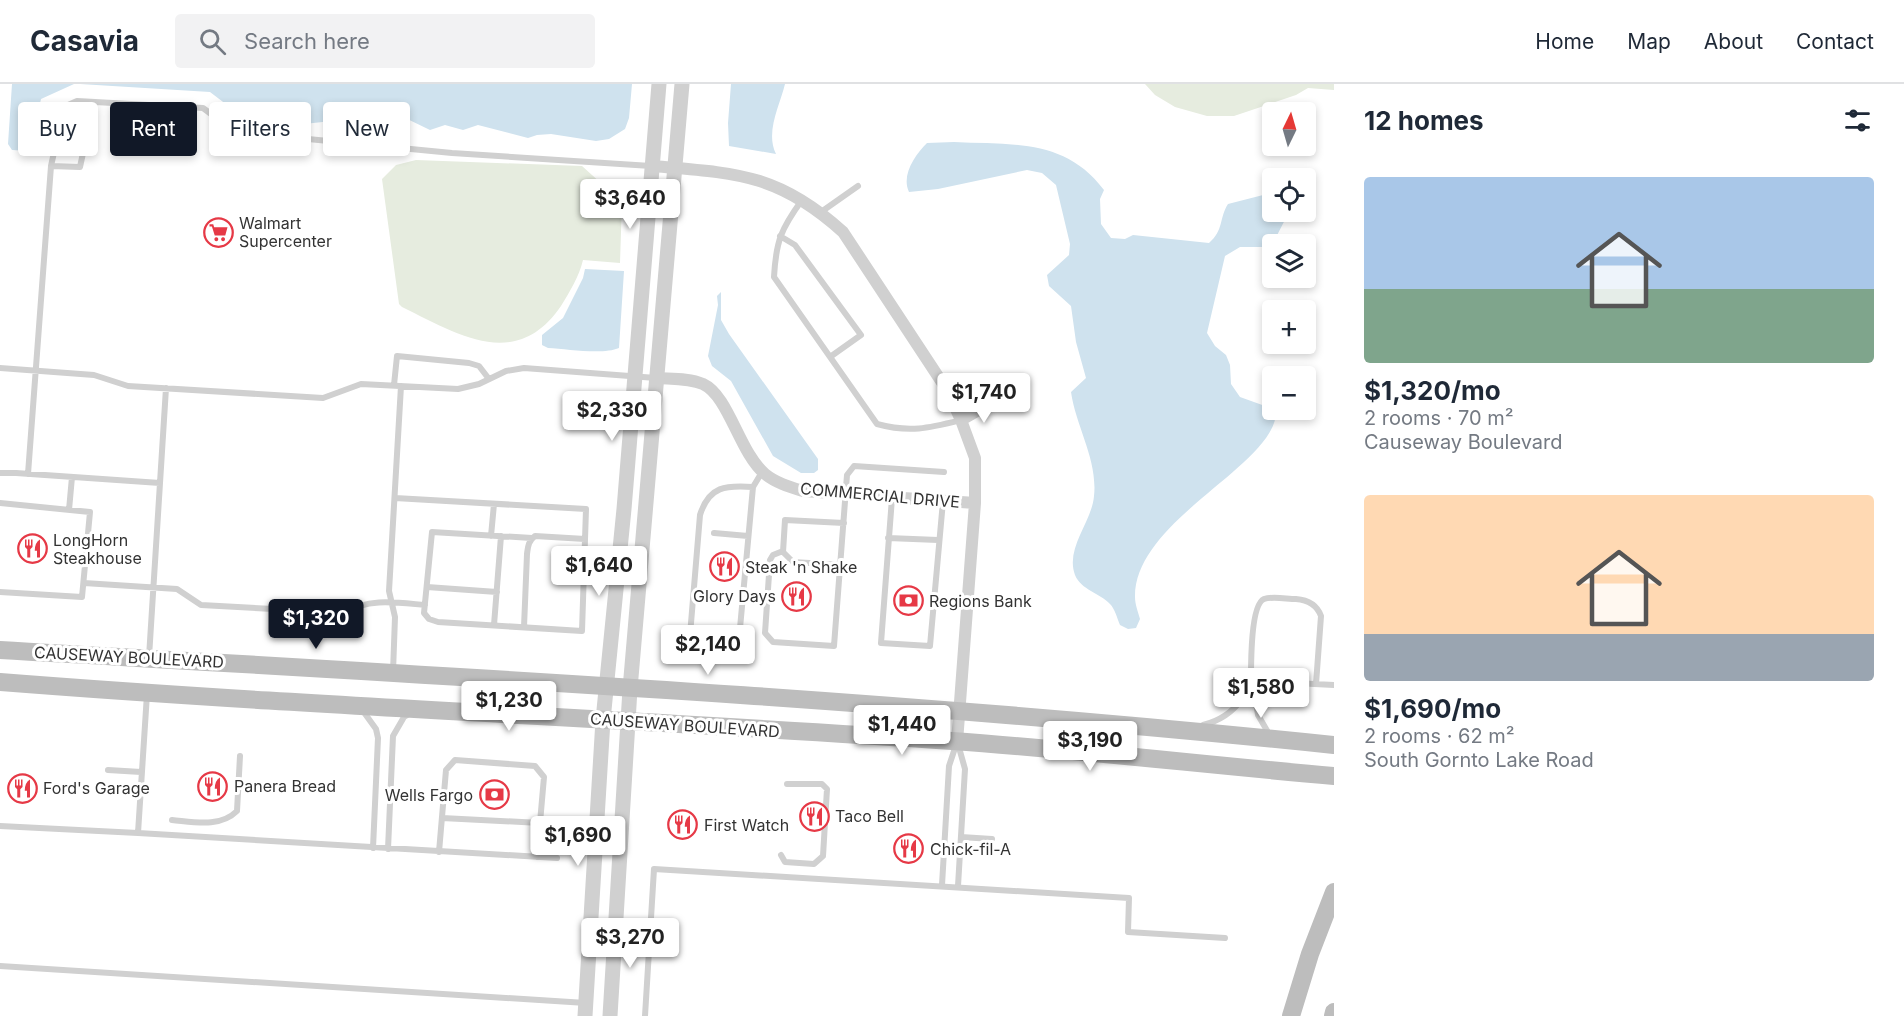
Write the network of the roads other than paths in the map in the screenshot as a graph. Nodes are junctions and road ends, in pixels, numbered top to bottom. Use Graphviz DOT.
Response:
graph roads {
  1 [pos="659,84"];
  2 [pos="682,84"];
  3 [pos="75,102"];
  4 [pos="94,102"];
  5 [pos="98,102"];
  6 [pos="53,156"];
  7 [pos="82,156"];
  8 [pos="51,165"];
  9 [pos="652,166"];
  10 [pos="675,168"];
  11 [pos="858,186"];
  12 [pos="802,200"];
  13 [pos="821,212"];
  14 [pos="780,236"];
  15 [pos="830,357"];
  16 [pos="0,368"];
  17 [pos="36,370"];
  18 [pos="634,376"];
  19 [pos="657,378"];
  20 [pos="489,379"];
  21 [pos="398,385"];
  22 [pos="165,388"];
  23 [pos="991,403"];
  24 [pos="962,420"];
  25 [pos="763,471"];
  26 [pos="944,472"];
  27 [pos="0,473"];
  28 [pos="28,474"];
  29 [pos="72,477"];
  30 [pos="160,483"];
  31 [pos="753,488"];
  32 [pos="846,494"];
  33 [pos="892,497"];
  34 [pos="395,498"];
  35 [pos="943,501"];
  36 [pos="0,503"];
  37 [pos="975,503"];
  38 [pos="494,504"];
  39 [pos="69,510"];
  40 [pos="844,523"];
  41 [pos="714,533"];
  42 [pos="491,536"];
  43 [pos="501,536"];
  44 [pos="748,536"];
  45 [pos="532,538"];
  46 [pos="888,538"];
  47 [pos="585,539"];
  48 [pos="938,540"];
  49 [pos="783,551"];
  50 [pos="842,565"];
  51 [pos="84,583"];
  52 [pos="427,587"];
  53 [pos="153,588"];
  54 [pos="0,591"];
  55 [pos="497,592"];
  56 [pos="392,602"];
  57 [pos="425,605"];
  58 [pos="494,625"];
  59 [pos="524,627"];
  60 [pos="0,650"];
  61 [pos="149,658"];
  62 [pos="393,673"];
  63 [pos="0,682"];
  64 [pos="1277,682"];
  65 [pos="1316,684"];
  66 [pos="1251,685"];
  67 [pos="1334,685"];
  68 [pos="607,687"];
  69 [pos="630,689"];
  70 [pos="147,694"];
  71 [pos="360,705"];
  72 [pos="417,708"];
  73 [pos="959,710"];
  74 [pos="603,720"];
  75 [pos="629,722"];
  76 [pos="1185,731"];
  77 [pos="1273,738"];
  78 [pos="1334,740"];
  79 [pos="957,742"];
  80 [pos="1312,742"];
  81 [pos="1334,745"];
  82 [pos="240,756"];
  83 [pos="108,770"];
  84 [pos="141,772"];
  85 [pos="1313,774"];
  86 [pos="1334,776"];
  87 [pos="787,784"];
  88 [pos="1334,786"];
  89 [pos="442,818"];
  90 [pos="172,820"];
  91 [pos="540,824"];
  92 [pos="0,826"];
  93 [pos="138,833"];
  94 [pos="961,837"];
  95 [pos="992,839"];
  96 [pos="374,848"];
  97 [pos="388,849"];
  98 [pos="440,852"];
  99 [pos="781,855"];
  100 [pos="537,857"];
  101 [pos="557,858"];
  102 [pos="942,885"];
  103 [pos="958,886"];
  104 [pos="1334,892"];
  105 [pos="1225,938"];
  106 [pos="0,966"];
  107 [pos="585,1010"];
  108 [pos="610,1016"];
  109 [pos="645,1016"];
  110 [pos="1291,1016"];
  1 -- 9 [label="street"];
  2 -- 10 [label="street"];
  3 -- 4 [label="lane"];
  5 -- 9 [label="lane"];
  6 -- 8 [label="lane"];
  7 -- 8 [label="lane"];
  8 -- 17 [label="lane"];
  9 -- 10 [label="street"];
  9 -- 18 [label="street"];
  10 -- 12 [label="street"];
  10 -- 19 [label="street"];
  11 -- 13 [label="lane"];
  12 -- 13 [label="street"];
  12 -- 14 [label="lane"];
  13 -- 24 [label="street"];
  14 -- 15 [label="lane"];
  14 -- 15 [label="lane"];
  15 -- 24 [label="lane"];
  16 -- 17 [label="lane"];
  17 -- 22 [label="lane"];
  17 -- 28 [label="lane"];
  18 -- 19 [label="lane"];
  18 -- 20 [label="lane"];
  18 -- 68 [label="street"];
  19 -- 25 [label="street, COMMERCIAL DRIVE"];
  19 -- 69 [label="street"];
  20 -- 21 [label="lane"];
  20 -- 21 [label="lane"];
  21 -- 22 [label="lane"];
  21 -- 34 [label="lane"];
  22 -- 30 [label="lane"];
  23 -- 24 [label="street"];
  24 -- 37 [label="street"];
  25 -- 31 [label="lane"];
  25 -- 32 [label="street, COMMERCIAL DRIVE"];
  26 -- 32 [label="lane"];
  27 -- 28 [label="lane"];
  28 -- 29 [label="lane"];
  29 -- 30 [label="lane"];
  29 -- 39 [label="lane"];
  30 -- 53 [label="lane"];
  31 -- 44 [label="lane"];
  31 -- 44 [label="lane"];
  32 -- 33 [label="street, COMMERCIAL DRIVE"];
  32 -- 40 [label="lane"];
  33 -- 35 [label="street, COMMERCIAL DRIVE"];
  33 -- 46 [label="lane"];
  34 -- 38 [label="lane"];
  34 -- 56 [label="lane"];
  35 -- 37 [label="street, COMMERCIAL DRIVE"];
  35 -- 48 [label="lane"];
  36 -- 39 [label="lane"];
  37 -- 73 [label="street"];
  38 -- 42 [label="lane"];
  38 -- 47 [label="lane"];
  39 -- 51 [label="lane"];
  40 -- 49 [label="lane"];
  40 -- 50 [label="lane"];
  41 -- 44 [label="lane"];
  42 -- 43 [label="lane"];
  42 -- 52 [label="lane"];
  43 -- 45 [label="lane"];
  43 -- 55 [label="lane"];
  45 -- 47 [label="lane"];
  45 -- 59 [label="lane"];
  46 -- 48 [label="lane"];
  46 -- 48 [label="lane"];
  47 -- 59 [label="lane"];
  49 -- 50 [label="lane"];
  49 -- 50 [label="lane"];
  51 -- 53 [label="lane"];
  51 -- 54 [label="lane"];
  52 -- 55 [label="lane"];
  52 -- 57 [label="lane"];
  53 -- 56 [label="lane"];
  53 -- 61 [label="lane"];
  55 -- 58 [label="lane"];
  56 -- 57 [label="lane"];
  56 -- 62 [label="lane"];
  57 -- 58 [label="lane"];
  58 -- 59 [label="lane"];
  60 -- 61 [label="main road, CAUSEWAY BOULEVARD"];
  61 -- 62 [label="main road, CAUSEWAY BOULEVARD"];
  62 -- 68 [label="main road, CAUSEWAY BOULEVARD"];
  63 -- 70 [label="main road, CAUSEWAY BOULEVARD"];
  64 -- 65 [label="lane"];
  64 -- 66 [label="lane"];
  64 -- 77 [label="lane"];
  65 -- 66 [label="lane"];
  65 -- 67 [label="lane"];
  66 -- 76 [label="lane"];
  68 -- 69 [label="main road, CAUSEWAY BOULEVARD"];
  68 -- 74 [label="street"];
  69 -- 73 [label="main road, CAUSEWAY BOULEVARD"];
  69 -- 75 [label="street"];
  70 -- 71 [label="main road, CAUSEWAY BOULEVARD"];
  70 -- 84 [label="lane"];
  71 -- 72 [label="main road, CAUSEWAY BOULEVARD"];
  71 -- 96 [label="lane"];
  72 -- 74 [label="main road, CAUSEWAY BOULEVARD"];
  72 -- 97 [label="lane"];
  73 -- 76 [label="main road, CAUSEWAY BOULEVARD"];
  73 -- 79 [label="street"];
  74 -- 75 [label="main road, CAUSEWAY BOULEVARD"];
  74 -- 107 [label="street"];
  75 -- 79 [label="main road, CAUSEWAY BOULEVARD"];
  75 -- 108 [label="street"];
  76 -- 77 [label="main road, CAUSEWAY BOULEVARD"];
  77 -- 80 [label="main road, CAUSEWAY BOULEVARD"];
  78 -- 80 [label="main road"];
  79 -- 85 [label="main road, CAUSEWAY BOULEVARD"];
  79 -- 94 [label="lane"];
  79 -- 102 [label="lane"];
  80 -- 81 [label="main road, CAUSEWAY BOULEVARD"];
  82 -- 90 [label="lane"];
  83 -- 84 [label="lane"];
  84 -- 93 [label="lane"];
  85 -- 86 [label="main road, CAUSEWAY BOULEVARD"];
  85 -- 88 [label="main road"];
  87 -- 99 [label="lane"];
  89 -- 91 [label="lane"];
  89 -- 91 [label="lane"];
  89 -- 98 [label="lane"];
  91 -- 100 [label="lane"];
  92 -- 93 [label="lane"];
  93 -- 96 [label="lane"];
  94 -- 95 [label="lane"];
  94 -- 103 [label="lane"];
  96 -- 97 [label="lane"];
  97 -- 98 [label="lane"];
  98 -- 100 [label="lane"];
  100 -- 101 [label="lane"];
  102 -- 103 [label="lane"];
  102 -- 109 [label="lane"];
  103 -- 105 [label="lane"];
  104 -- 110 [label="main road"];
  106 -- 107 [label="lane"];
}
